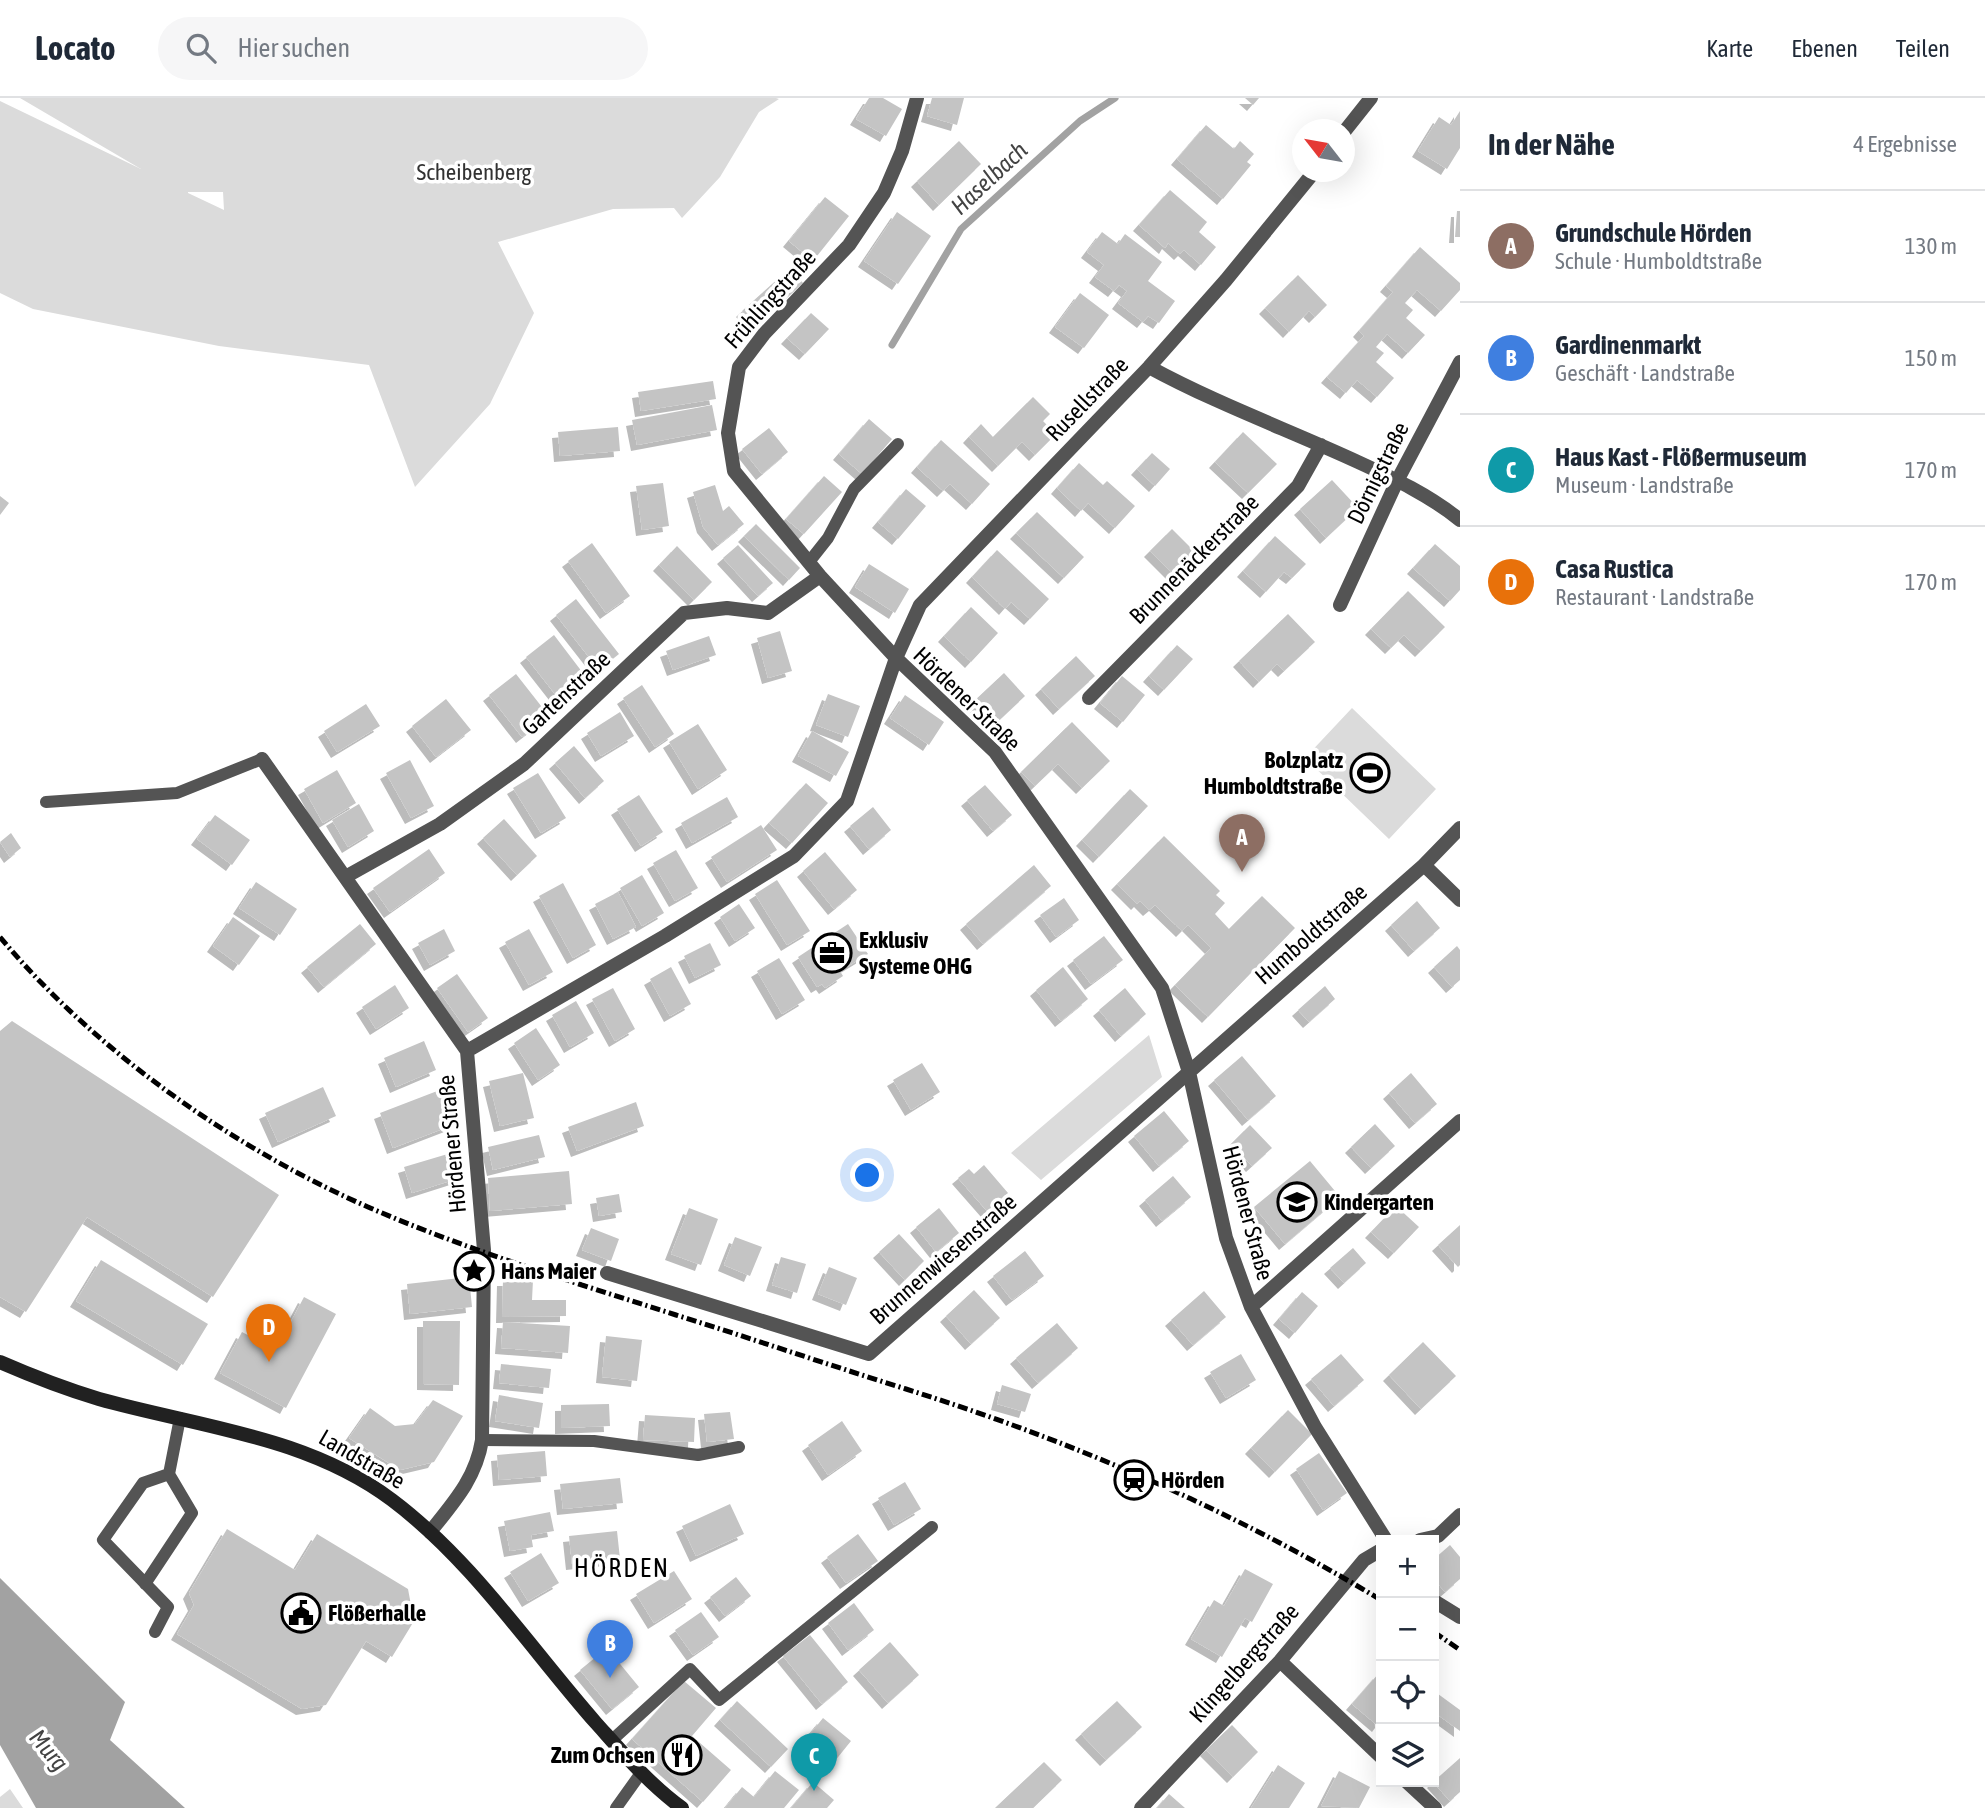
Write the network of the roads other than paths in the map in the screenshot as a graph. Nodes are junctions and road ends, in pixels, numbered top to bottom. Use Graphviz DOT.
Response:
graph roads {
  1 [pos="917,98"];
  2 [pos="1371,98"];
  3 [pos="1355,119"];
  4 [pos="1306,182"];
  5 [pos="1460,362"];
  6 [pos="1149,367"];
  7 [pos="898,444"];
  8 [pos="1321,445"];
  9 [pos="1397,481"];
  10 [pos="1460,520"];
  11 [pos="809,562"];
  12 [pos="820,576"];
  13 [pos="1340,605"];
  14 [pos="896,658"];
  15 [pos="1089,698"];
  16 [pos="262,759"];
  17 [pos="46,802"];
  18 [pos="1460,828"];
  19 [pos="1424,865"];
  20 [pos="347,876"];
  21 [pos="1460,900"];
  22 [pos="467,1051"];
  23 [pos="1189,1073"];
  24 [pos="1460,1121"];
  25 [pos="607,1273"];
  26 [pos="1251,1307"];
  27 [pos="0,1362"];
  28 [pos="180,1418"];
  29 [pos="482,1440"];
  30 [pos="739,1447"];
  31 [pos="169,1474"];
  32 [pos="1460,1515"];
  33 [pos="932,1527"];
  34 [pos="430,1532"];
  35 [pos="1383,1535"];
  36 [pos="1439,1535"];
  37 [pos="1376,1553"];
  38 [pos="145,1584"];
  39 [pos="1439,1604"];
  40 [pos="1460,1617"];
  41 [pos="155,1632"];
  42 [pos="1280,1661"];
  43 [pos="611,1741"];
  44 [pos="1376,1752"];
  45 [pos="640,1773"];
  46 [pos="1412,1787"];
  47 [pos="616,1808"];
  48 [pos="682,1808"];
  49 [pos="1141,1808"];
  50 [pos="1435,1808"];
  1 -- 11 [label="street, Frühlingstraße"];
  2 -- 3 [label="street"];
  4 -- 6 [label="street, Rusellstraße"];
  5 -- 9 [label="street, Dörnigstraße"];
  6 -- 8 [label="street"];
  6 -- 14 [label="street, Rusellstraße"];
  7 -- 11 [label="lane"];
  8 -- 9 [label="street"];
  8 -- 15 [label="street, Brunnenäckerstraße"];
  9 -- 10 [label="street"];
  9 -- 13 [label="street, Dörnigstraße"];
  11 -- 12 [label="street, Frühlingstraße"];
  12 -- 14 [label="street, Frühlingstraße"];
  12 -- 20 [label="street, Gartenstraße"];
  14 -- 22 [label="street, Hördener Straße"];
  14 -- 23 [label="street, Hördener Straße"];
  16 -- 17 [label="lane"];
  16 -- 20 [label="street"];
  18 -- 19 [label="street, Humboldtstraße"];
  19 -- 21 [label="street"];
  19 -- 23 [label="street, Humboldtstraße"];
  20 -- 22 [label="street"];
  22 -- 29 [label="street, Hördener Straße"];
  23 -- 25 [label="street, Brunnenwiesenstraße"];
  23 -- 26 [label="street, Hördener Straße"];
  24 -- 26 [label="street"];
  26 -- 35 [label="street, Hördener Straße"];
  27 -- 28 [label="street, Landstraße"];
  28 -- 31 [label="lane"];
  28 -- 34 [label="street, Landstraße"];
  29 -- 30 [label="lane"];
  29 -- 34 [label="street, Hördener Straße"];
  31 -- 38 [label="lane"];
  31 -- 38 [label="lane"];
  32 -- 36 [label="street"];
  33 -- 43 [label="lane"];
  34 -- 43 [label="street, Landstraße"];
  37 -- 42 [label="street, Klingelbergstraße"];
  38 -- 41 [label="lane"];
  39 -- 40 [label="street"];
  42 -- 44 [label="street"];
  42 -- 49 [label="street, Klingelbergstraße"];
  43 -- 45 [label="street, Landstraße"];
  45 -- 47 [label="lane"];
  45 -- 48 [label="street, Landstraße"];
  46 -- 50 [label="street"];
}
